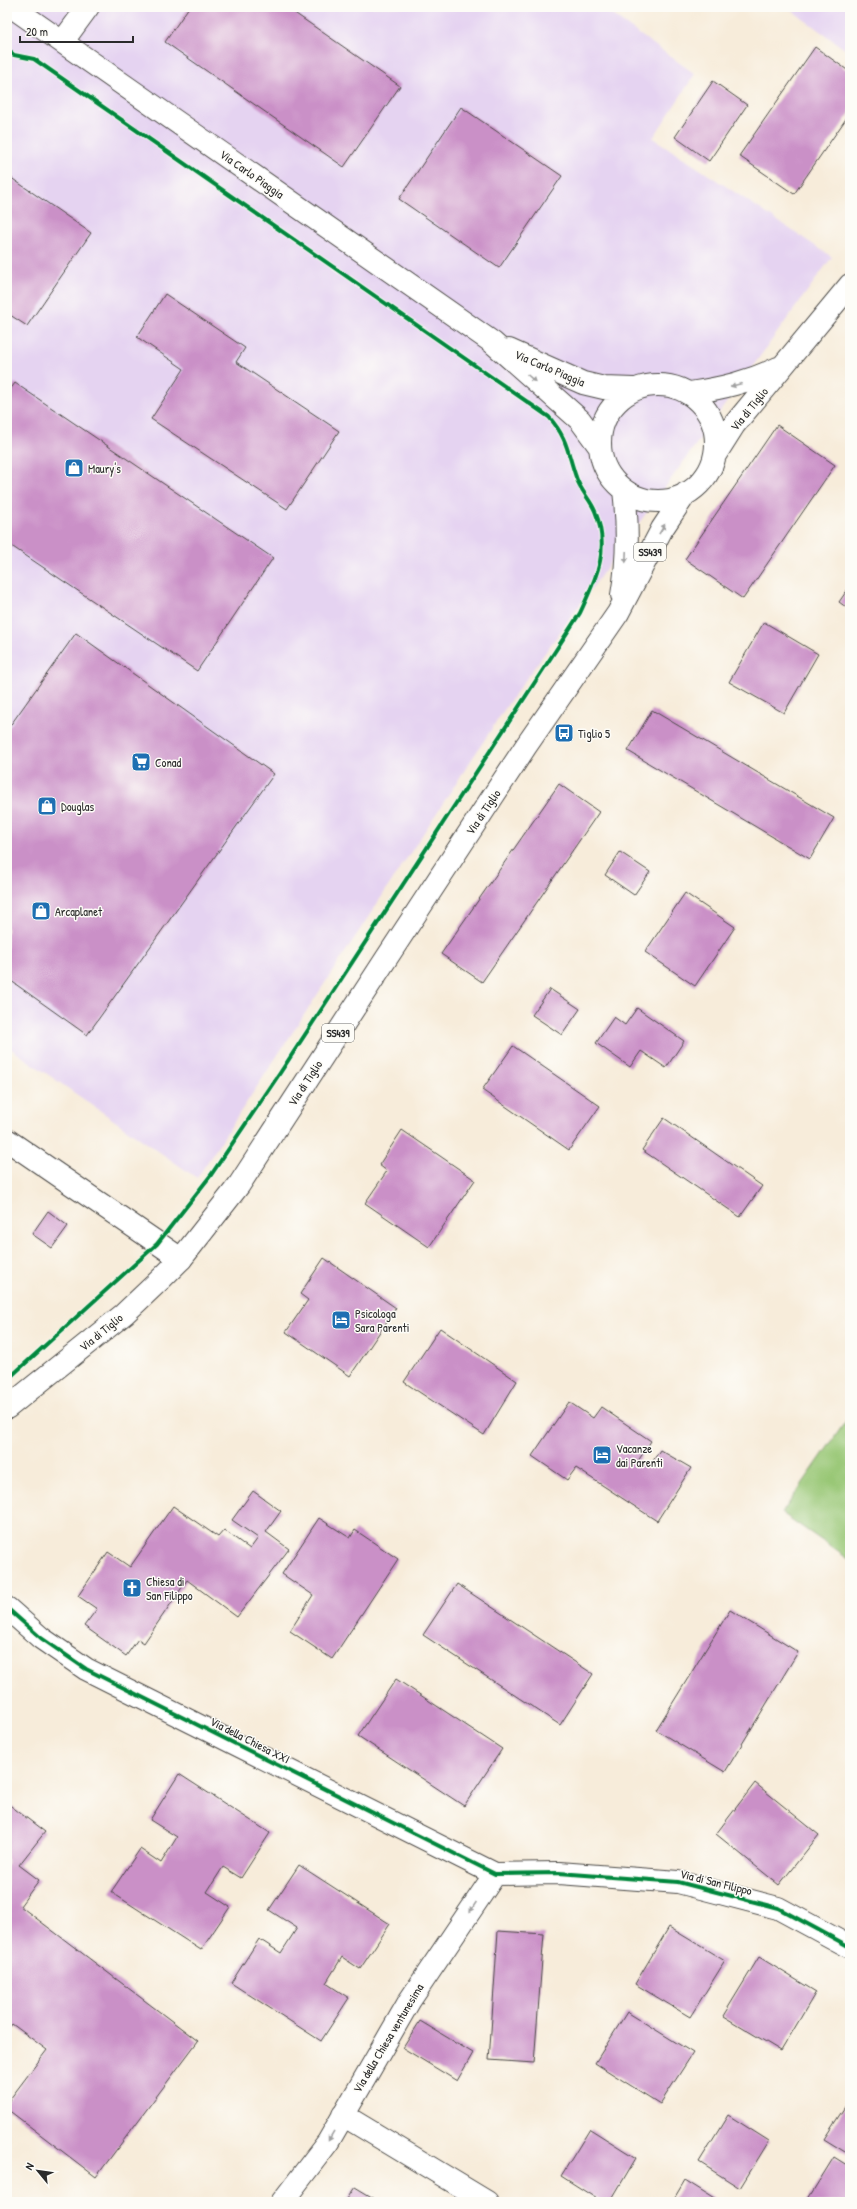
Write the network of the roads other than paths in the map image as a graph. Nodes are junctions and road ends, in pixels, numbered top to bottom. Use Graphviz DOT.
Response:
graph roads {
  1 [pos="12,7"];
  2 [pos="88,7"];
  3 [pos="64,41"];
  4 [pos="850,285"];
  5 [pos="492,342"];
  6 [pos="785,365"];
  7 [pos="634,389"];
  8 [pos="690,393"];
  9 [pos="599,446"];
  10 [pos="715,455"];
  11 [pos="624,490"];
  12 [pos="686,494"];
  13 [pos="618,613"];
  14 [pos="7,1140"];
  15 [pos="180,1259"];
  16 [pos="7,1408"];
  17 [pos="7,1608"];
  18 [pos="495,1874"];
  19 [pos="850,1947"];
  20 [pos="343,2115"];
  21 [pos="282,2202"];
  22 [pos="487,2202"];
  1 -- 3 [label="main road, Via Carlo Piaggia"];
  2 -- 3 [label="main road"];
  3 -- 5 [label="main road, Via Carlo Piaggia"];
  4 -- 6 [label="main road, Via di Tiglio"];
  5 -- 7 [label="main road, Via Carlo Piaggia"];
  5 -- 9 [label="main road, Via Carlo Piaggia, one-way"];
  6 -- 8 [label="main road, Via di Tiglio, one-way"];
  6 -- 10 [label="main road, Via di Tiglio"];
  7 -- 8 [label="main road"];
  7 -- 9 [label="main road"];
  8 -- 10 [label="main road"];
  9 -- 11 [label="main road"];
  10 -- 12 [label="main road"];
  11 -- 12 [label="main road"];
  11 -- 13 [label="main road, Via di Tiglio / SS439, one-way"];
  13 -- 12 [label="main road, Via di Tiglio / SS439, one-way"];
  13 -- 15 [label="main road, Via di Tiglio / SS439"];
  14 -- 15 [label="main road"];
  15 -- 16 [label="main road, Via di Tiglio / SS439"];
  17 -- 18 [label="main road, Via della Chiesa XXI"];
  18 -- 19 [label="main road, Via di San Filippo"];
  18 -- 20 [label="main road, Via della Chiesa ventunesima, one-way"];
  20 -- 21 [label="main road, Via della Chiesa ventunesima, one-way"];
  20 -- 22 [label="main road"];
}
